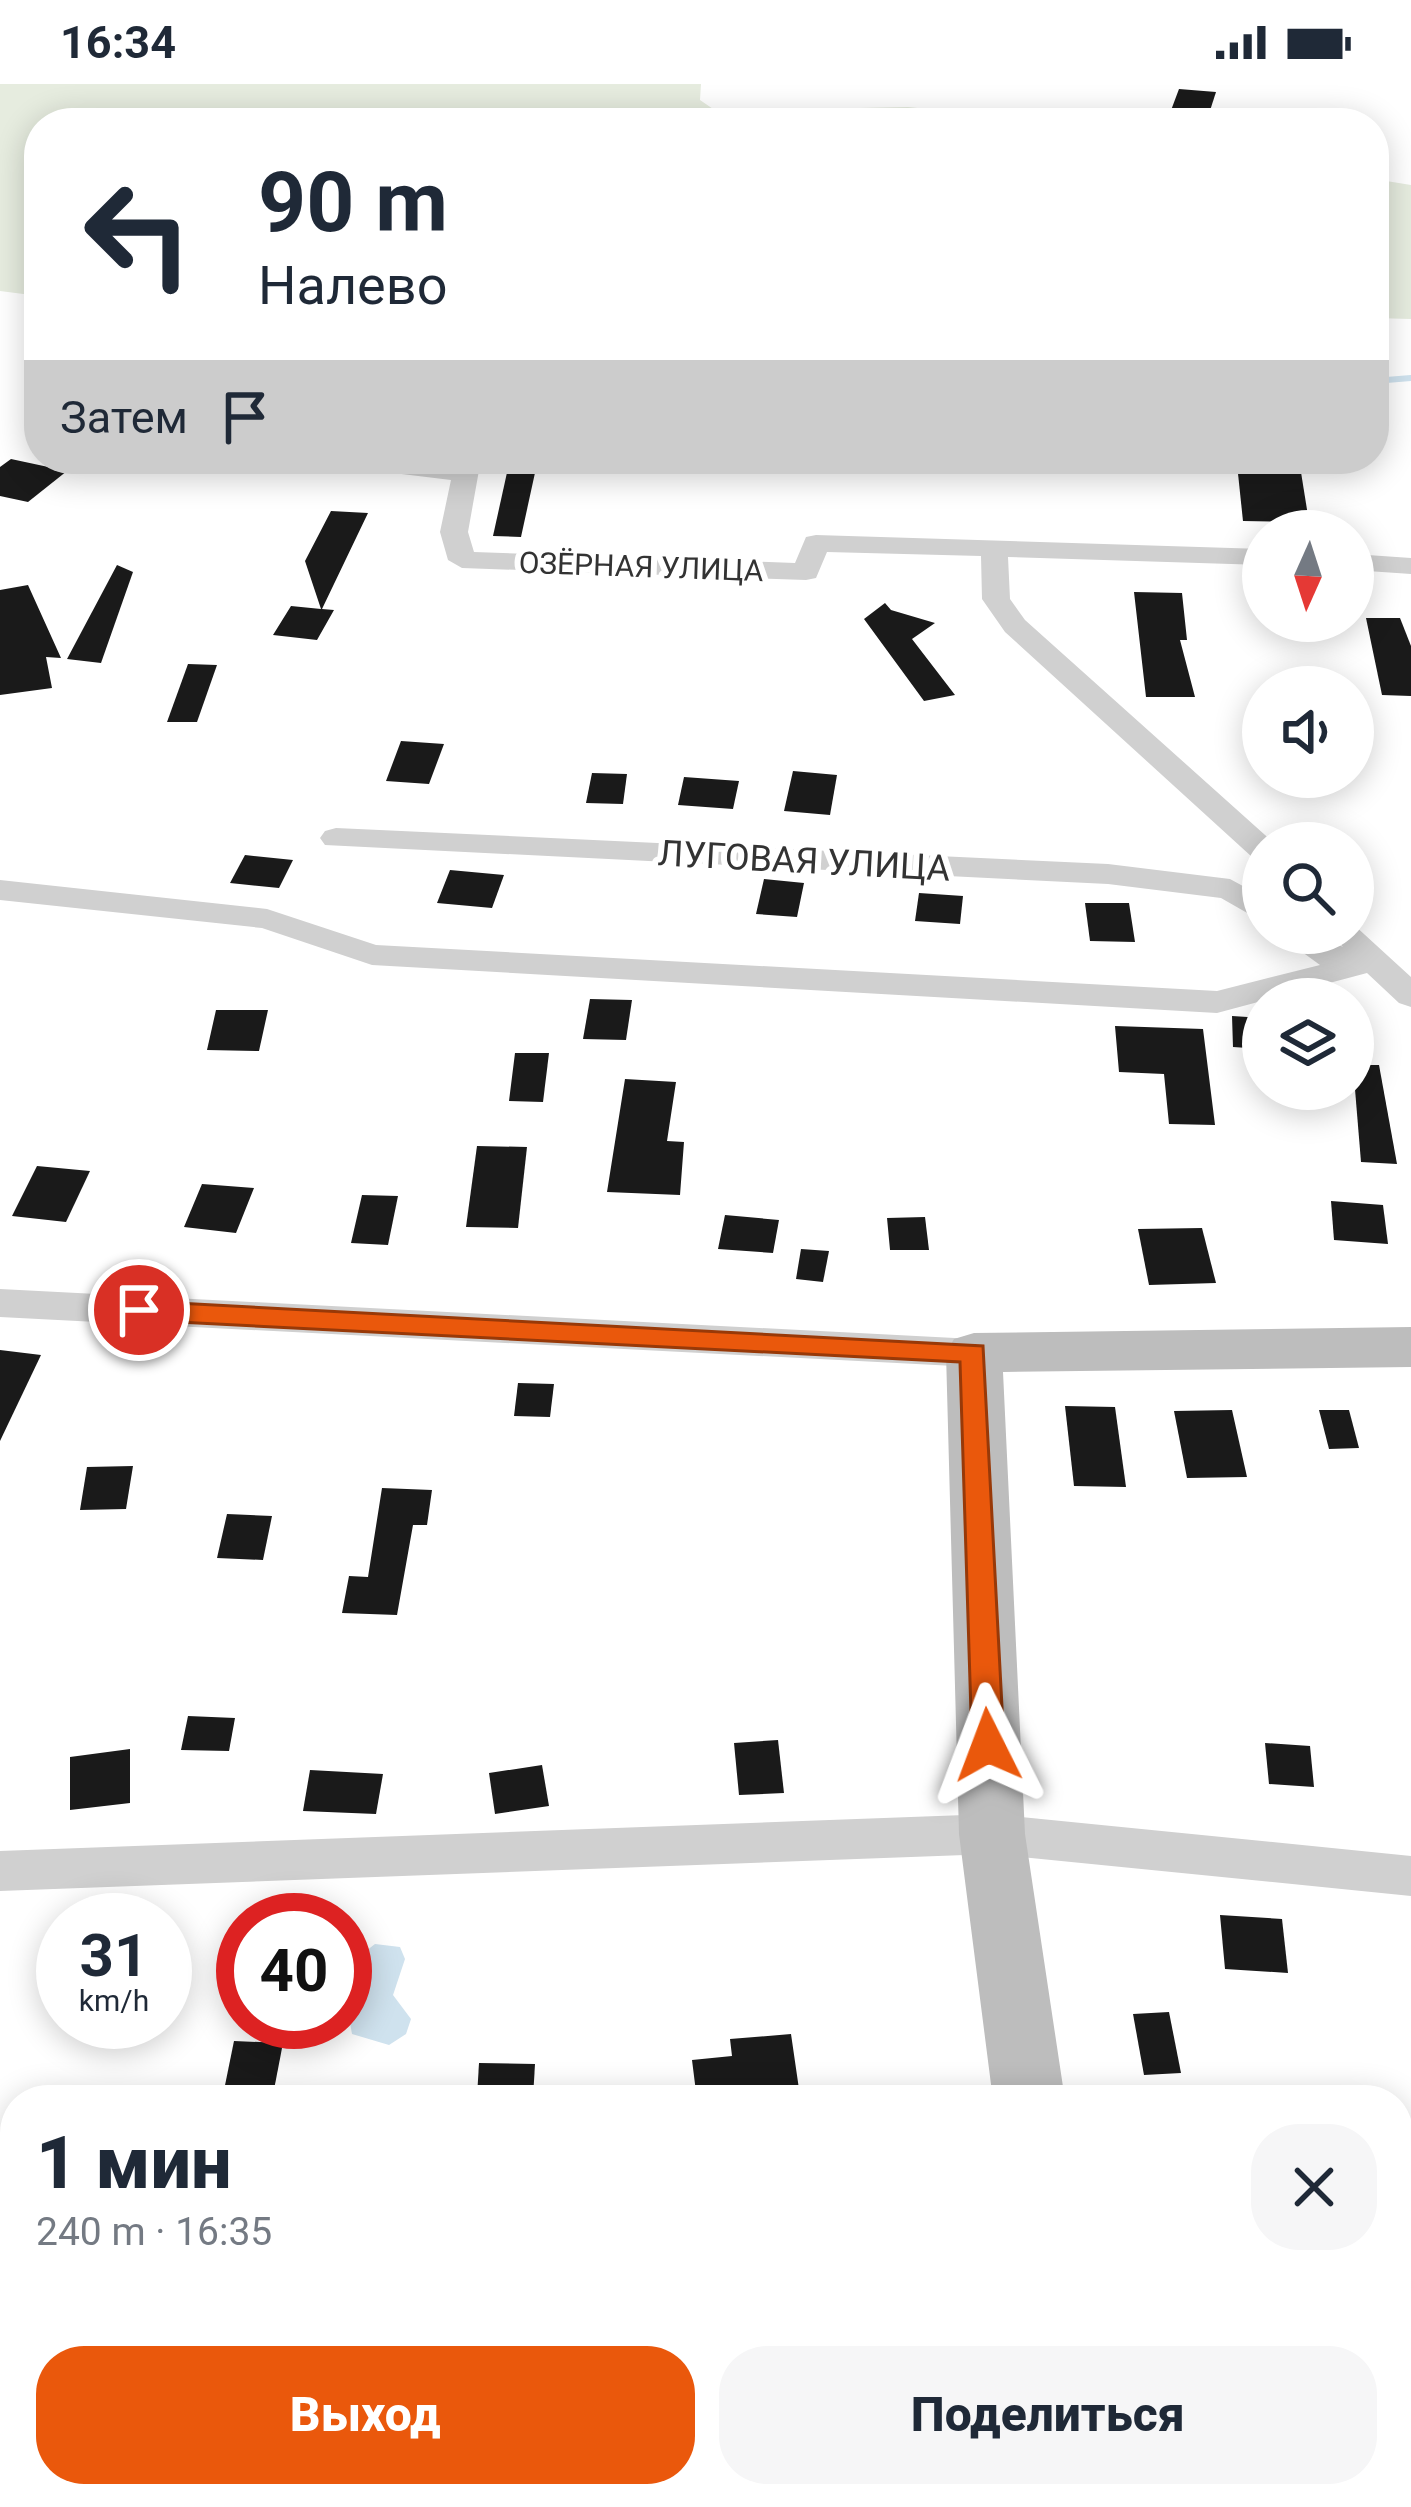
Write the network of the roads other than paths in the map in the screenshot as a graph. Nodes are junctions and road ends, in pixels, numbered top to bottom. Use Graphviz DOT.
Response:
graph roads {
  1 [pos="465,474"];
  2 [pos="994,547"];
  3 [pos="1242,556"];
  4 [pos="1374,563"];
  5 [pos="1411,566"];
  6 [pos="1242,831"];
  7 [pos="336,838"];
  8 [pos="0,890"];
  9 [pos="1242,897"];
  10 [pos="1322,954"];
  11 [pos="1368,954"];
  12 [pos="1374,961"];
  13 [pos="1411,996"];
  14 [pos="0,1303"];
  15 [pos="1411,1347"];
  16 [pos="974,1353"];
  17 [pos="992,1834"];
  18 [pos="0,1871"];
  19 [pos="1411,1876"];
  20 [pos="1027,2085"];
  1 -- 2 [label="street, ОЗЁРНАЯ УЛИЦА"];
  2 -- 3 [label="street, ОЗЁРНАЯ УЛИЦА"];
  2 -- 6 [label="street"];
  4 -- 5 [label="street"];
  7 -- 9 [label="street, ЛУГОВАЯ УЛИЦА"];
  8 -- 12 [label="street"];
  10 -- 12 [label="street"];
  11 -- 12 [label="street"];
  12 -- 13 [label="street"];
  14 -- 16 [label="street"];
  15 -- 16 [label="street"];
  16 -- 17 [label="street"];
  17 -- 18 [label="street"];
  17 -- 19 [label="street"];
  17 -- 20 [label="street"];
}
